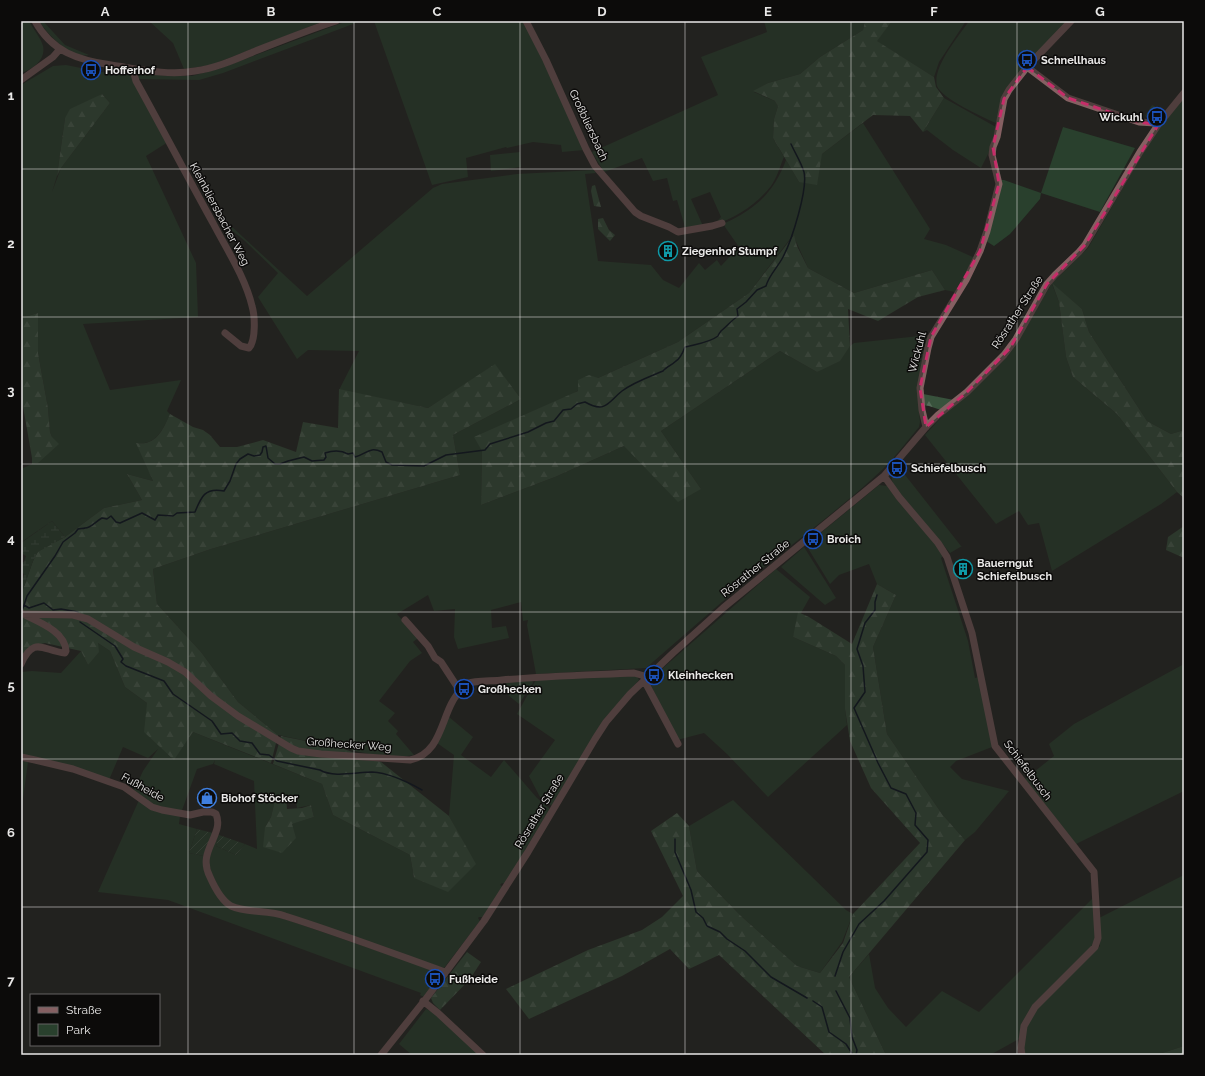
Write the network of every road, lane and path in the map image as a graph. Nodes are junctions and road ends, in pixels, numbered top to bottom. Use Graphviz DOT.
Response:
graph roads {
  1 [pos="35,21"];
  2 [pos="336,21"];
  3 [pos="526,21"];
  4 [pos="1071,21"];
  5 [pos="60,49"];
  6 [pos="1027,67"];
  7 [pos="134,69"];
  8 [pos="21,80"];
  9 [pos="1184,93"];
  10 [pos="1158,125"];
  11 [pos="722,223"];
  12 [pos="225,333"];
  13 [pos="926,427"];
  14 [pos="884,476"];
  15 [pos="22,614"];
  16 [pos="405,620"];
  17 [pos="21,664"];
  18 [pos="646,681"];
  19 [pos="460,691"];
  20 [pos="678,744"];
  21 [pos="21,757"];
  22 [pos="445,972"];
  23 [pos="424,1001"];
  24 [pos="381,1055"];
  25 [pos="483,1055"];
  26 [pos="1022,1055"];
  1 -- 5 [label="street"];
  2 -- 7 [label="street"];
  3 -- 11 [label="street, Großbliersbach"];
  4 -- 6 [label="street, Wickuhl"];
  5 -- 7 [label="street"];
  5 -- 8 [label="street"];
  6 -- 10 [label="street"];
  6 -- 13 [label="street, Wickuhl"];
  7 -- 12 [label="street, Kleinbliersbacher Weg"];
  9 -- 10 [label="street, Rösrather Straße"];
  10 -- 13 [label="street, Rösrather Straße"];
  13 -- 14 [label="street, Rösrather Straße"];
  14 -- 18 [label="street, Rösrather Straße"];
  14 -- 26 [label="street, Schiefelbusch"];
  15 -- 17 [label="street"];
  15 -- 19 [label="street, Großhecker Weg"];
  16 -- 19 [label="street"];
  18 -- 19 [label="street"];
  18 -- 20 [label="street"];
  18 -- 22 [label="street, Rösrather Straße"];
  21 -- 22 [label="street, Fußheide"];
  22 -- 23 [label="street, Rösrather Straße"];
  23 -- 24 [label="street, Rösrather Straße"];
  23 -- 25 [label="street"];
}
